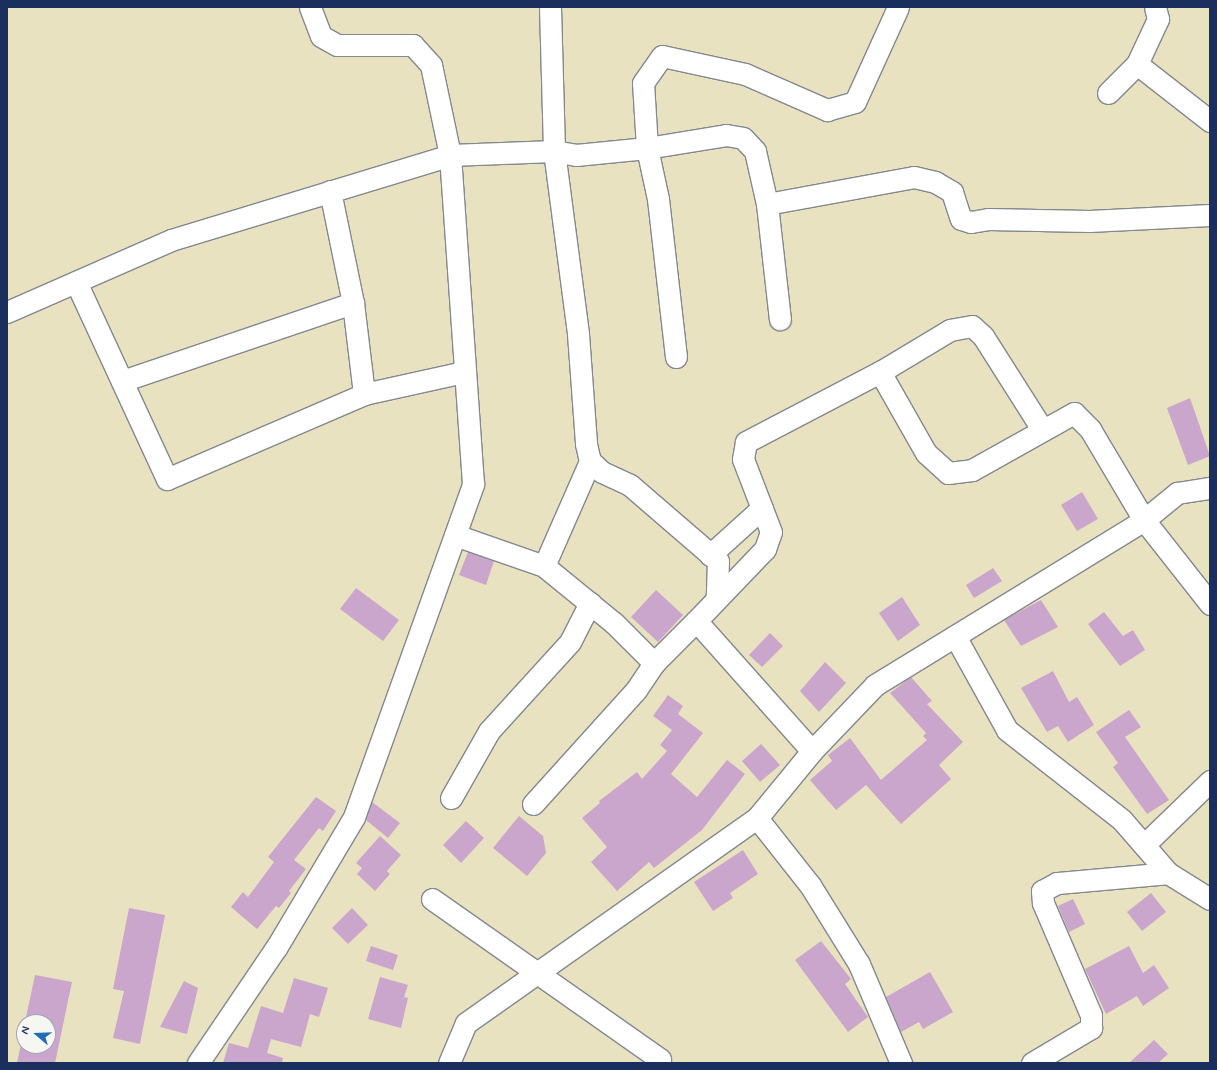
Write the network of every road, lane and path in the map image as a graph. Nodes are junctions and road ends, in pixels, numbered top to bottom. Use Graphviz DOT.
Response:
graph roads {
  1 [pos="310,7"];
  2 [pos="550,7"];
  3 [pos="898,7"];
  4 [pos="1155,7"];
  5 [pos="1137,64"];
  6 [pos="1108,93"];
  7 [pos="1210,121"];
  8 [pos="647,148"];
  9 [pos="554,151"];
  10 [pos="450,155"];
  11 [pos="330,192"];
  12 [pos="767,204"];
  13 [pos="1210,216"];
  14 [pos="76,282"];
  15 [pos="352,303"];
  16 [pos="7,312"];
  17 [pos="780,319"];
  18 [pos="676,357"];
  19 [pos="464,372"];
  20 [pos="880,372"];
  21 [pos="122,381"];
  22 [pos="364,394"];
  23 [pos="1042,429"];
  24 [pos="590,461"];
  25 [pos="1210,488"];
  26 [pos="762,508"];
  27 [pos="1144,520"];
  28 [pos="455,535"];
  29 [pos="710,555"];
  30 [pos="544,566"];
  31 [pos="717,599"];
  32 [pos="590,603"];
  33 [pos="1210,604"];
  34 [pos="696,621"];
  35 [pos="955,636"];
  36 [pos="654,663"];
  37 [pos="812,750"];
  38 [pos="1210,782"];
  39 [pos="451,798"];
  40 [pos="533,804"];
  41 [pos="757,818"];
  42 [pos="1145,844"];
  43 [pos="1168,873"];
  44 [pos="432,899"];
  45 [pos="1210,900"];
  46 [pos="540,972"];
  47 [pos="660,1059"];
  48 [pos="198,1063"];
  49 [pos="449,1063"];
  50 [pos="901,1063"];
  51 [pos="1032,1063"];
  1 -- 10 [label="street"];
  2 -- 9 [label="street"];
  3 -- 8 [label="street"];
  4 -- 5 [label="street"];
  5 -- 6 [label="street"];
  5 -- 7 [label="street"];
  8 -- 9 [label="street"];
  8 -- 12 [label="street"];
  8 -- 18 [label="street"];
  9 -- 10 [label="street"];
  9 -- 24 [label="street"];
  10 -- 11 [label="street"];
  10 -- 19 [label="street"];
  11 -- 14 [label="street"];
  11 -- 15 [label="street"];
  12 -- 13 [label="street"];
  12 -- 17 [label="street"];
  14 -- 16 [label="street"];
  14 -- 21 [label="street"];
  15 -- 21 [label="street"];
  15 -- 22 [label="street"];
  19 -- 22 [label="street"];
  19 -- 28 [label="street"];
  20 -- 23 [label="street"];
  20 -- 23 [label="street"];
  20 -- 26 [label="street"];
  21 -- 22 [label="street"];
  23 -- 27 [label="street"];
  24 -- 29 [label="street"];
  24 -- 30 [label="street"];
  25 -- 27 [label="street"];
  26 -- 29 [label="street"];
  26 -- 31 [label="street"];
  27 -- 33 [label="street"];
  27 -- 35 [label="street"];
  28 -- 30 [label="street"];
  28 -- 48 [label="street"];
  29 -- 31 [label="street"];
  30 -- 32 [label="street"];
  31 -- 34 [label="street"];
  32 -- 36 [label="street"];
  32 -- 39 [label="street"];
  34 -- 36 [label="street"];
  34 -- 37 [label="street"];
  35 -- 37 [label="street"];
  35 -- 42 [label="street"];
  36 -- 40 [label="street"];
  37 -- 41 [label="street"];
  38 -- 42 [label="street"];
  41 -- 46 [label="street"];
  41 -- 50 [label="street"];
  42 -- 43 [label="street"];
  43 -- 45 [label="street"];
  43 -- 51 [label="street"];
  44 -- 46 [label="street"];
  46 -- 47 [label="street"];
  46 -- 49 [label="street"];
}
